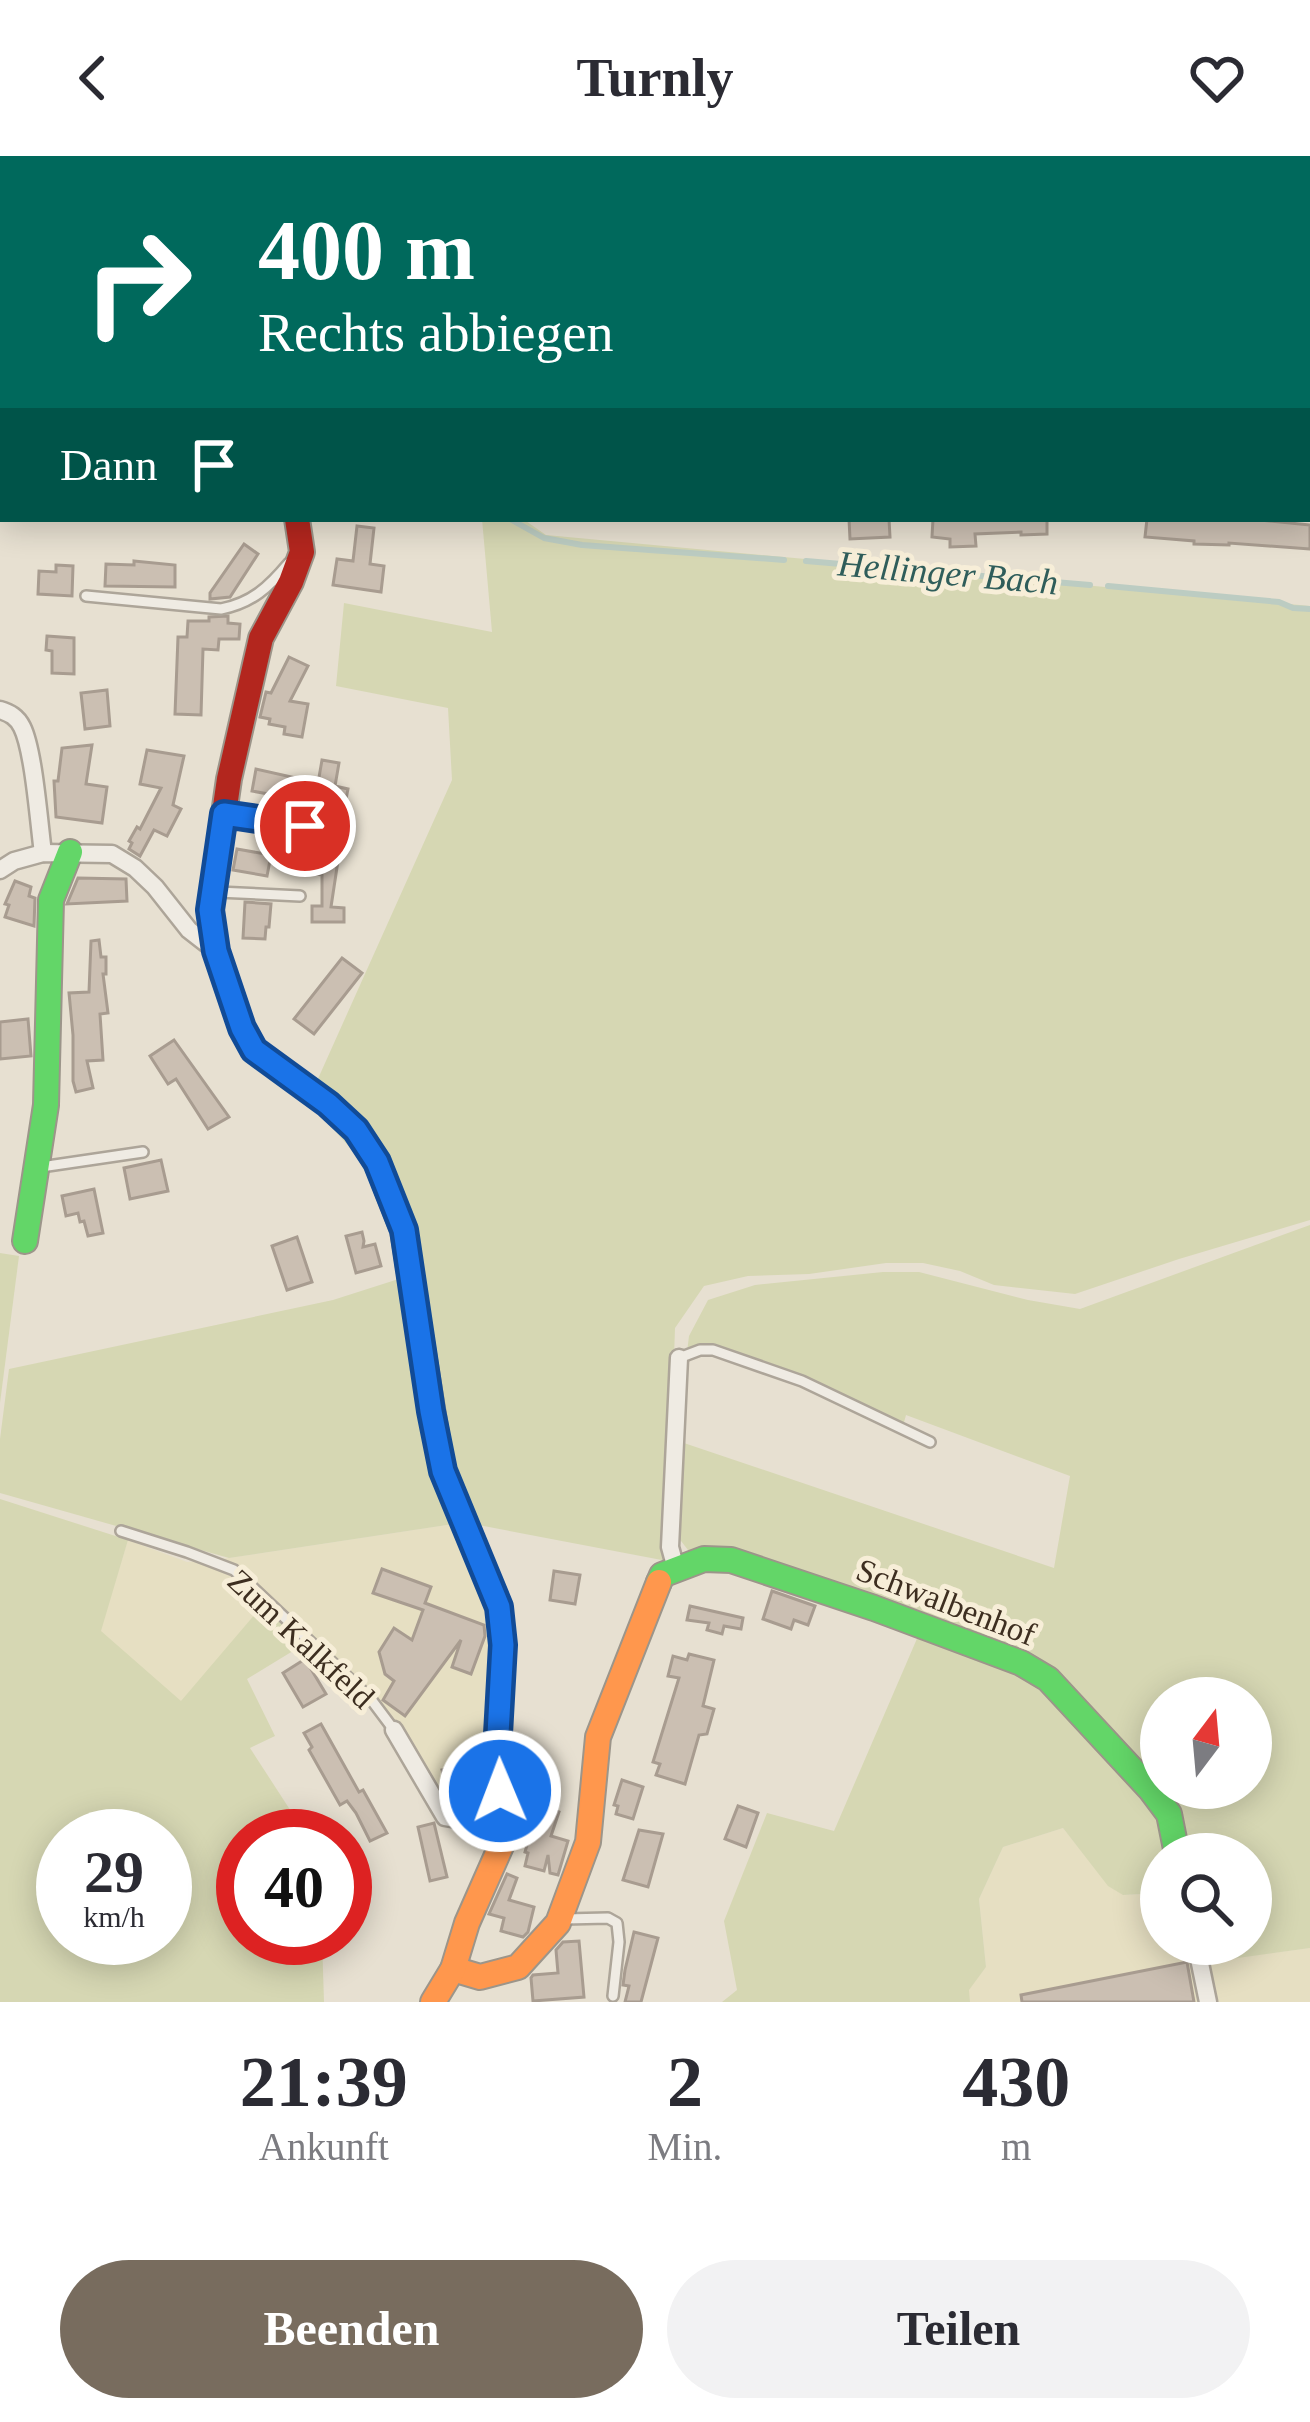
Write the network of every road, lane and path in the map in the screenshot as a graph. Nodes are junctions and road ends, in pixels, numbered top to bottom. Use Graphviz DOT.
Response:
graph roads {
  1 [pos="297,522"];
  2 [pos="302,552"];
  3 [pos="86,596"];
  4 [pos="0,710"];
  5 [pos="224,814"];
  6 [pos="305,826"];
  7 [pos="70,852"];
  8 [pos="43,853"];
  9 [pos="0,870"];
  10 [pos="213,891"];
  11 [pos="300,896"];
  12 [pos="216,951"];
  13 [pos="143,1152"];
  14 [pos="36,1168"];
  15 [pos="25,1241"];
  16 [pos="679,1358"];
  17 [pos="929,1442"];
  18 [pos="121,1531"];
  19 [pos="676,1569"];
  20 [pos="394,1730"];
  21 [pos="500,1813"];
  22 [pos="1173,1833"];
  23 [pos="559,1920"];
  24 [pos="1200,1965"];
  25 [pos="453,1969"];
  26 [pos="613,1996"];
  27 [pos="434,2002"];
  28 [pos="1208,2002"];
  1 -- 2 [label="street"];
  2 -- 3 [label="lane"];
  2 -- 5 [label="street"];
  4 -- 8 [label="street"];
  5 -- 6 [label="lane"];
  5 -- 10 [label="street"];
  7 -- 8 [label="street"];
  7 -- 12 [label="street"];
  7 -- 14 [label="street"];
  8 -- 9 [label="street"];
  10 -- 11 [label="lane"];
  10 -- 12 [label="street"];
  12 -- 21 [label="street"];
  13 -- 14 [label="lane"];
  14 -- 15 [label="street"];
  16 -- 17 [label="lane"];
  16 -- 19 [label="street"];
  18 -- 20 [label="lane, Zum Kalkfeld"];
  19 -- 22 [label="street, Schwalbenhof"];
  19 -- 23 [label="street"];
  20 -- 21 [label="street, Zum Kalkfeld"];
  21 -- 25 [label="street"];
  23 -- 25 [label="street"];
  23 -- 26 [label="lane"];
  24 -- 28 [label="street"];
  25 -- 27 [label="street"];
}
